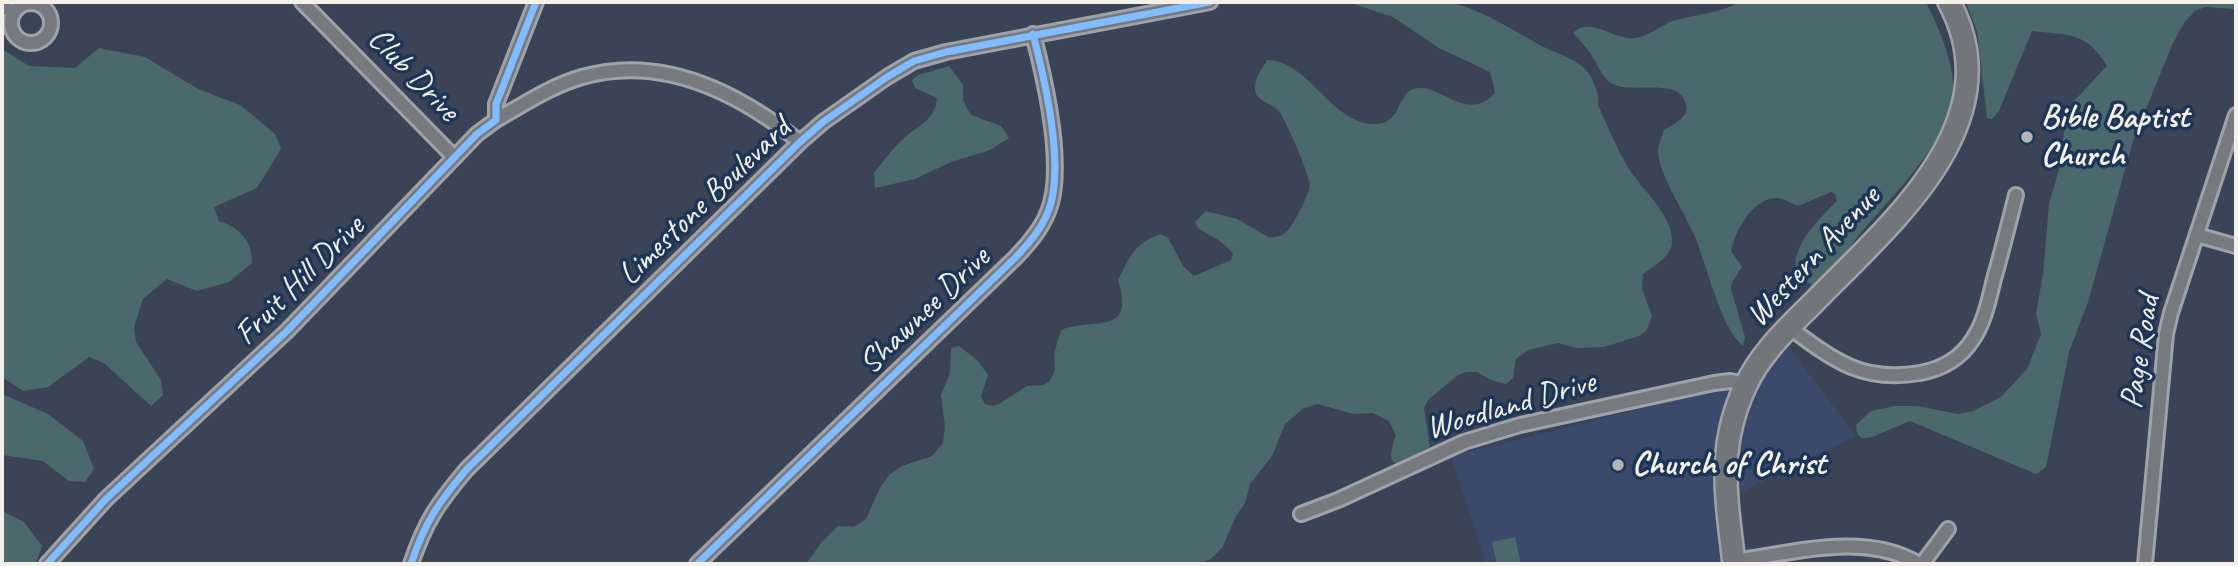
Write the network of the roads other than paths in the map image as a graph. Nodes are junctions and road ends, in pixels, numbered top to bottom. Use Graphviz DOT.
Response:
graph roads {
  1 [pos="302,2"];
  2 [pos="536,2"];
  3 [pos="1210,2"];
  4 [pos="1949,2"];
  5 [pos="41,3"];
  6 [pos="2,6"];
  7 [pos="15,12"];
  8 [pos="1033,34"];
  9 [pos="2236,115"];
  10 [pos="496,120"];
  11 [pos="800,142"];
  12 [pos="454,158"];
  13 [pos="2016,195"];
  14 [pos="2197,235"];
  15 [pos="2236,246"];
  16 [pos="1789,327"];
  17 [pos="1746,384"];
  18 [pos="1301,514"];
  19 [pos="1948,529"];
  20 [pos="1734,562"];
  21 [pos="47,564"];
  22 [pos="411,564"];
  23 [pos="697,564"];
  24 [pos="1921,564"];
  25 [pos="2145,564"];
  1 -- 12 [label="street, Club Drive"];
  2 -- 10 [label="street"];
  3 -- 8 [label="street, Limestone Boulevard"];
  4 -- 16 [label="main road, Western Avenue"];
  5 -- 7 [label="street"];
  5 -- 7 [label="street"];
  6 -- 7 [label="street"];
  8 -- 11 [label="street, Limestone Boulevard"];
  8 -- 23 [label="street, Shawnee Drive"];
  9 -- 14 [label="street, Page Road"];
  10 -- 11 [label="street, Club Drive"];
  10 -- 12 [label="street, Fruit Hill Drive"];
  11 -- 22 [label="street, Limestone Boulevard"];
  12 -- 21 [label="street, Fruit Hill Drive"];
  13 -- 16 [label="street"];
  14 -- 15 [label="street"];
  14 -- 25 [label="street, Page Road"];
  16 -- 17 [label="main road, Western Avenue"];
  17 -- 18 [label="street, Woodland Drive"];
  17 -- 20 [label="main road, Western Avenue"];
  19 -- 24 [label="street"];
  20 -- 24 [label="street"];
}
